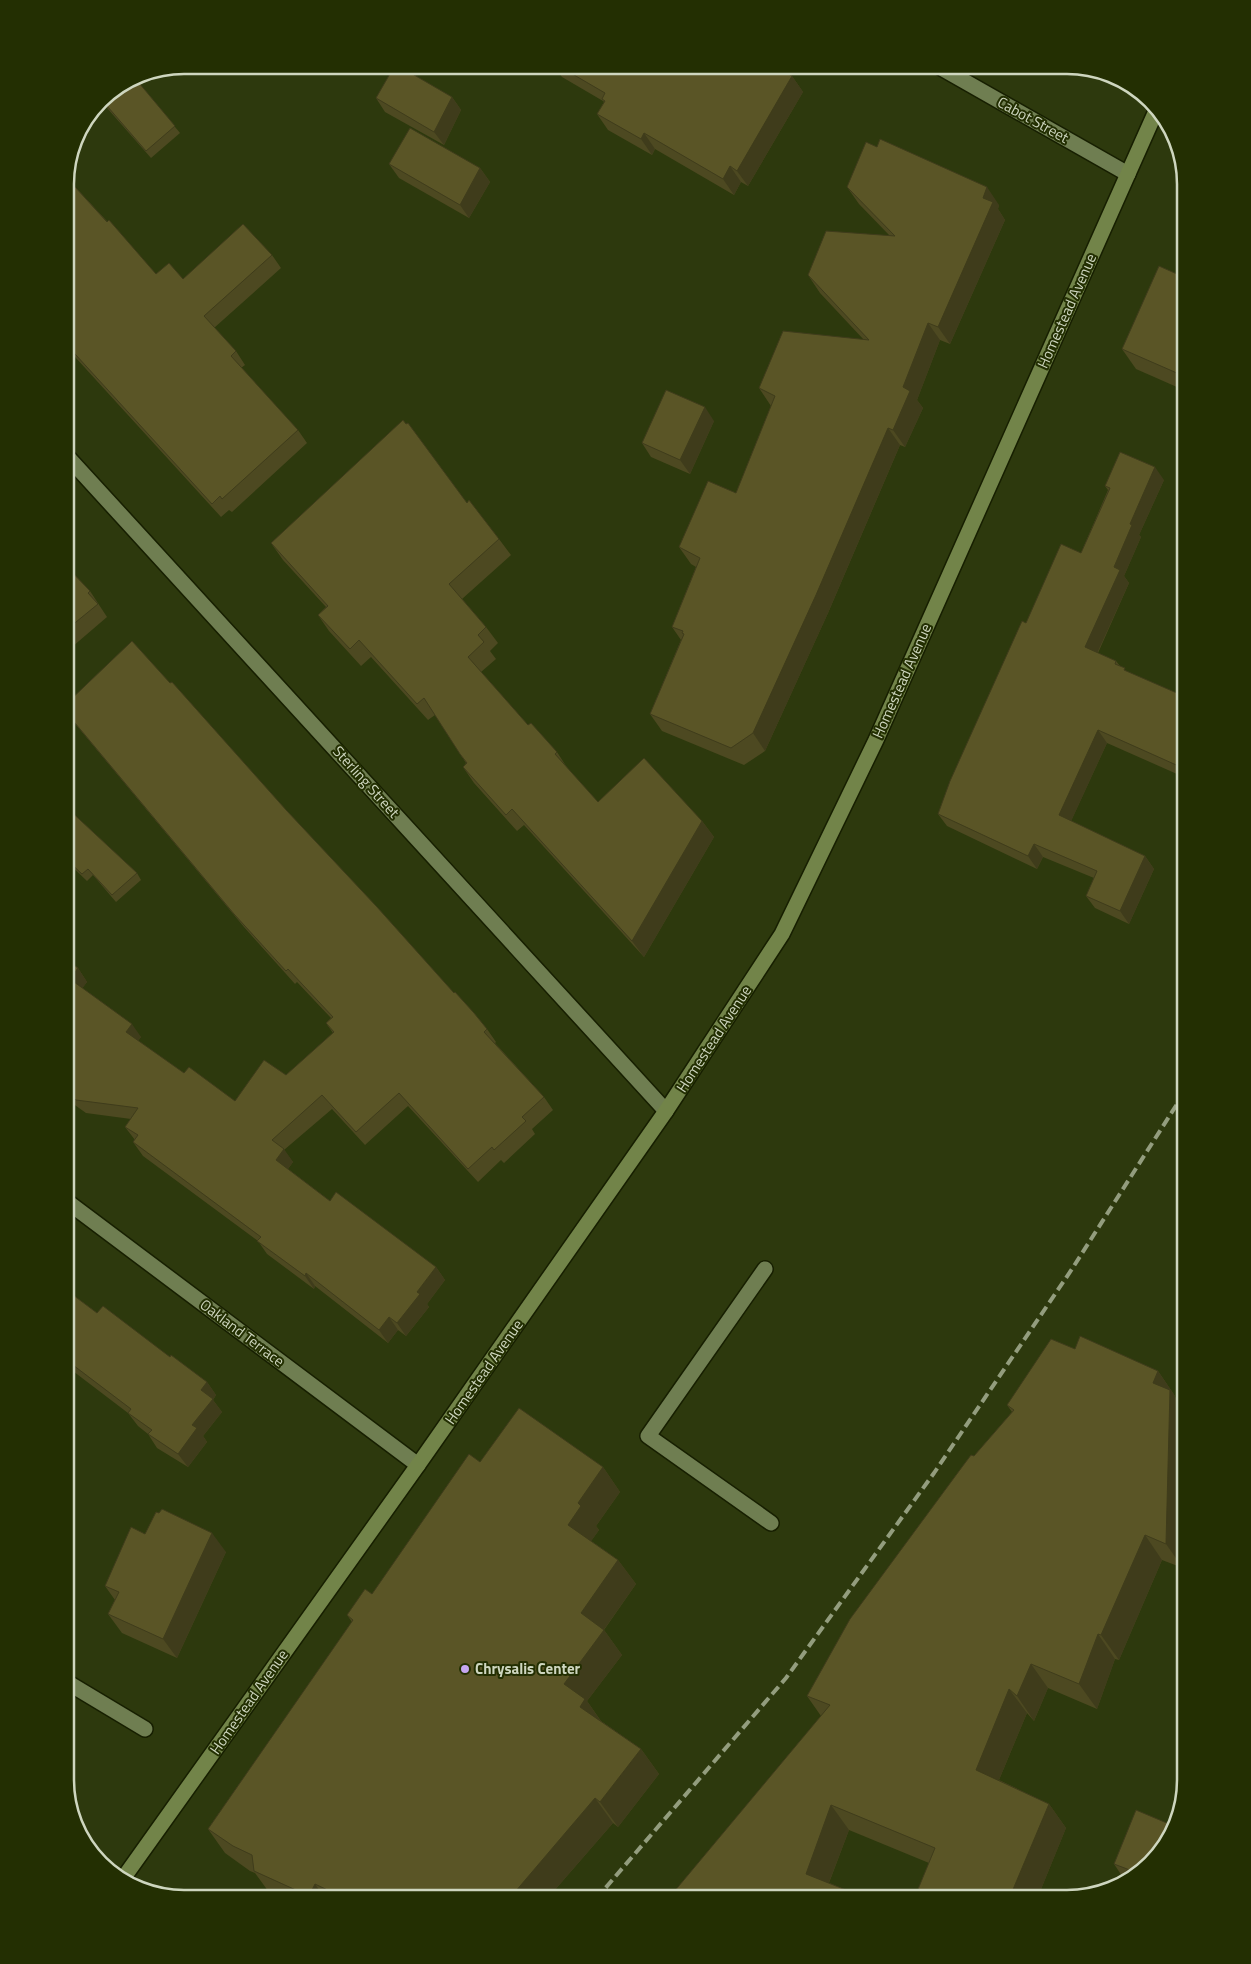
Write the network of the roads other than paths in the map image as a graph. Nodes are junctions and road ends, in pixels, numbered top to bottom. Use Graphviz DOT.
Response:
graph roads {
  1 [pos="952,74"];
  2 [pos="1154,116"];
  3 [pos="1128,174"];
  4 [pos="74,464"];
  5 [pos="666,1111"];
  6 [pos="74,1207"];
  7 [pos="765,1269"];
  8 [pos="418,1465"];
  9 [pos="771,1524"];
  10 [pos="74,1686"];
  11 [pos="144,1729"];
  12 [pos="126,1874"];
  1 -- 3 [label="street, Cabot Street"];
  2 -- 3 [label="main road, Homestead Avenue"];
  3 -- 5 [label="main road, Homestead Avenue"];
  4 -- 5 [label="street, Sterling Street"];
  5 -- 8 [label="main road, Homestead Avenue"];
  6 -- 8 [label="street, Oakland Terrace"];
  7 -- 9 [label="street"];
  8 -- 12 [label="main road, Homestead Avenue"];
  10 -- 11 [label="street"];
}
